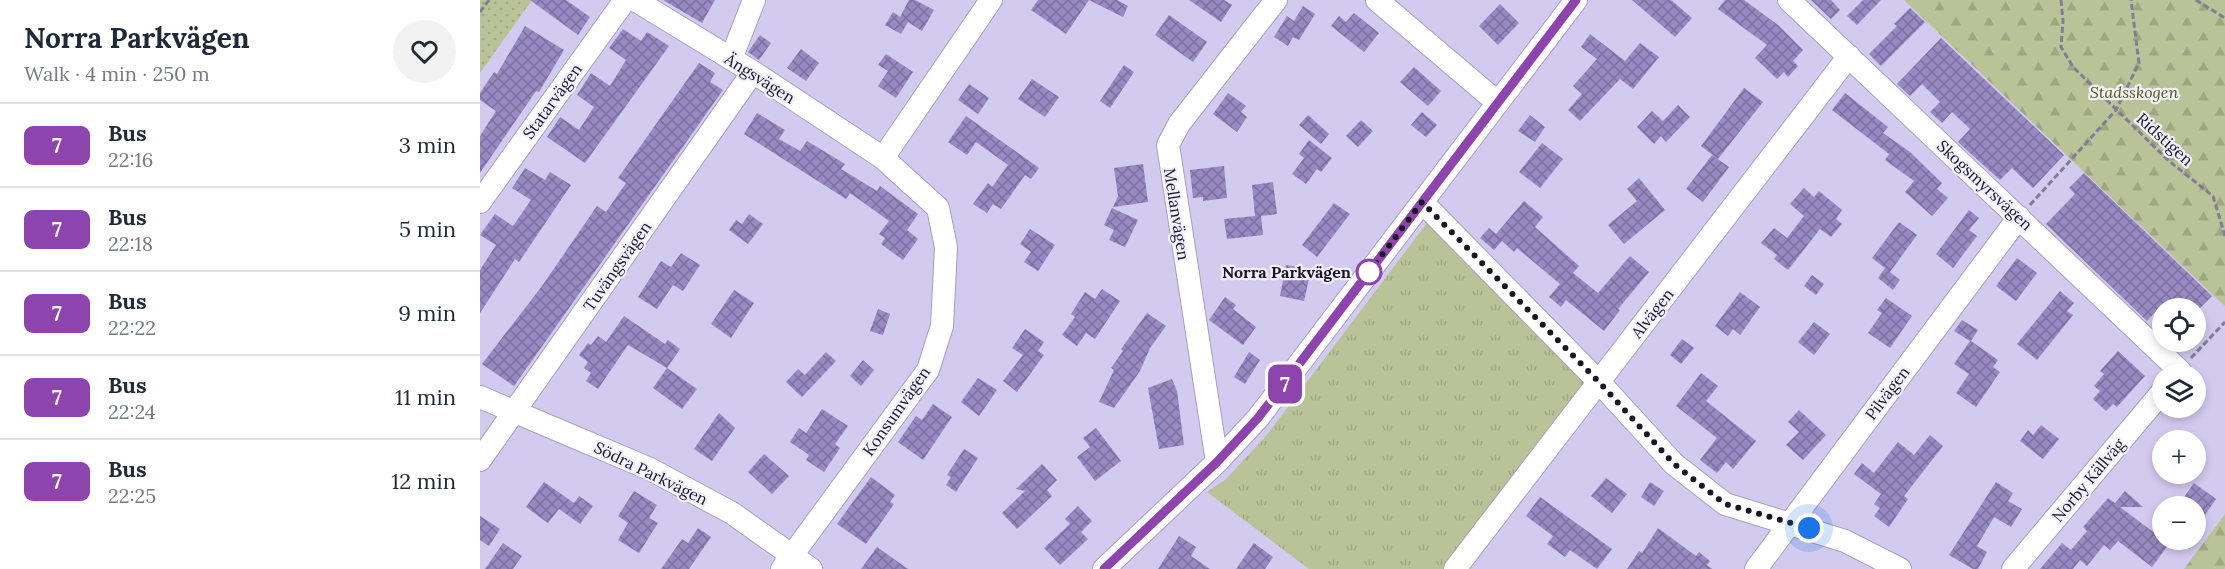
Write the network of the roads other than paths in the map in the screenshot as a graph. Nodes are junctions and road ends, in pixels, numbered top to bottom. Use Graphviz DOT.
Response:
graph roads {
  1 [pos="625,0"];
  2 [pos="635,0"];
  3 [pos="754,0"];
  4 [pos="991,0"];
  5 [pos="1276,0"];
  6 [pos="1377,0"];
  7 [pos="1576,0"];
  8 [pos="1789,0"];
  9 [pos="1849,56"];
  10 [pos="730,59"];
  11 [pos="753,72"];
  12 [pos="1498,103"];
  13 [pos="883,158"];
  14 [pos="480,202"];
  15 [pos="1422,202"];
  16 [pos="2019,217"];
  17 [pos="2169,364"];
  18 [pos="1599,382"];
  19 [pos="480,397"];
  20 [pos="2152,404"];
  21 [pos="514,412"];
  22 [pos="480,460"];
  23 [pos="1217,462"];
  24 [pos="1791,522"];
  25 [pos="787,562"];
  26 [pos="811,569"];
  27 [pos="1104,569"];
  28 [pos="1455,569"];
  29 [pos="1756,569"];
  30 [pos="1900,569"];
  31 [pos="2013,569"];
  1 -- 14 [label="street, Statarvägen"];
  2 -- 10 [label="street, Ängsvägen"];
  3 -- 10 [label="street"];
  4 -- 13 [label="street"];
  5 -- 23 [label="street, Mellanvägen"];
  6 -- 12 [label="street"];
  7 -- 12 [label="street"];
  8 -- 9 [label="street, Skogsmyrsvägen"];
  9 -- 16 [label="street, Skogsmyrsvägen"];
  9 -- 18 [label="street, Alvägen"];
  10 -- 11 [label="street, Ängsvägen"];
  11 -- 13 [label="street, Ängsvägen"];
  11 -- 21 [label="street, Tuvängsvägen"];
  12 -- 15 [label="street"];
  13 -- 25 [label="street, Konsumvägen"];
  15 -- 18 [label="street"];
  15 -- 23 [label="street"];
  16 -- 17 [label="street, Skogsmyrsvägen"];
  16 -- 24 [label="street, Pilvägen"];
  18 -- 24 [label="street"];
  18 -- 28 [label="street, Alvägen"];
  19 -- 21 [label="street, Södra Parkvägen"];
  20 -- 31 [label="street, Norby Källväg"];
  21 -- 22 [label="street, Tuvängsvägen"];
  21 -- 25 [label="street, Södra Parkvägen"];
  23 -- 27 [label="street"];
  24 -- 29 [label="street, Pilvägen"];
  24 -- 30 [label="street"];
  25 -- 26 [label="street, Södra Parkvägen"];
}
